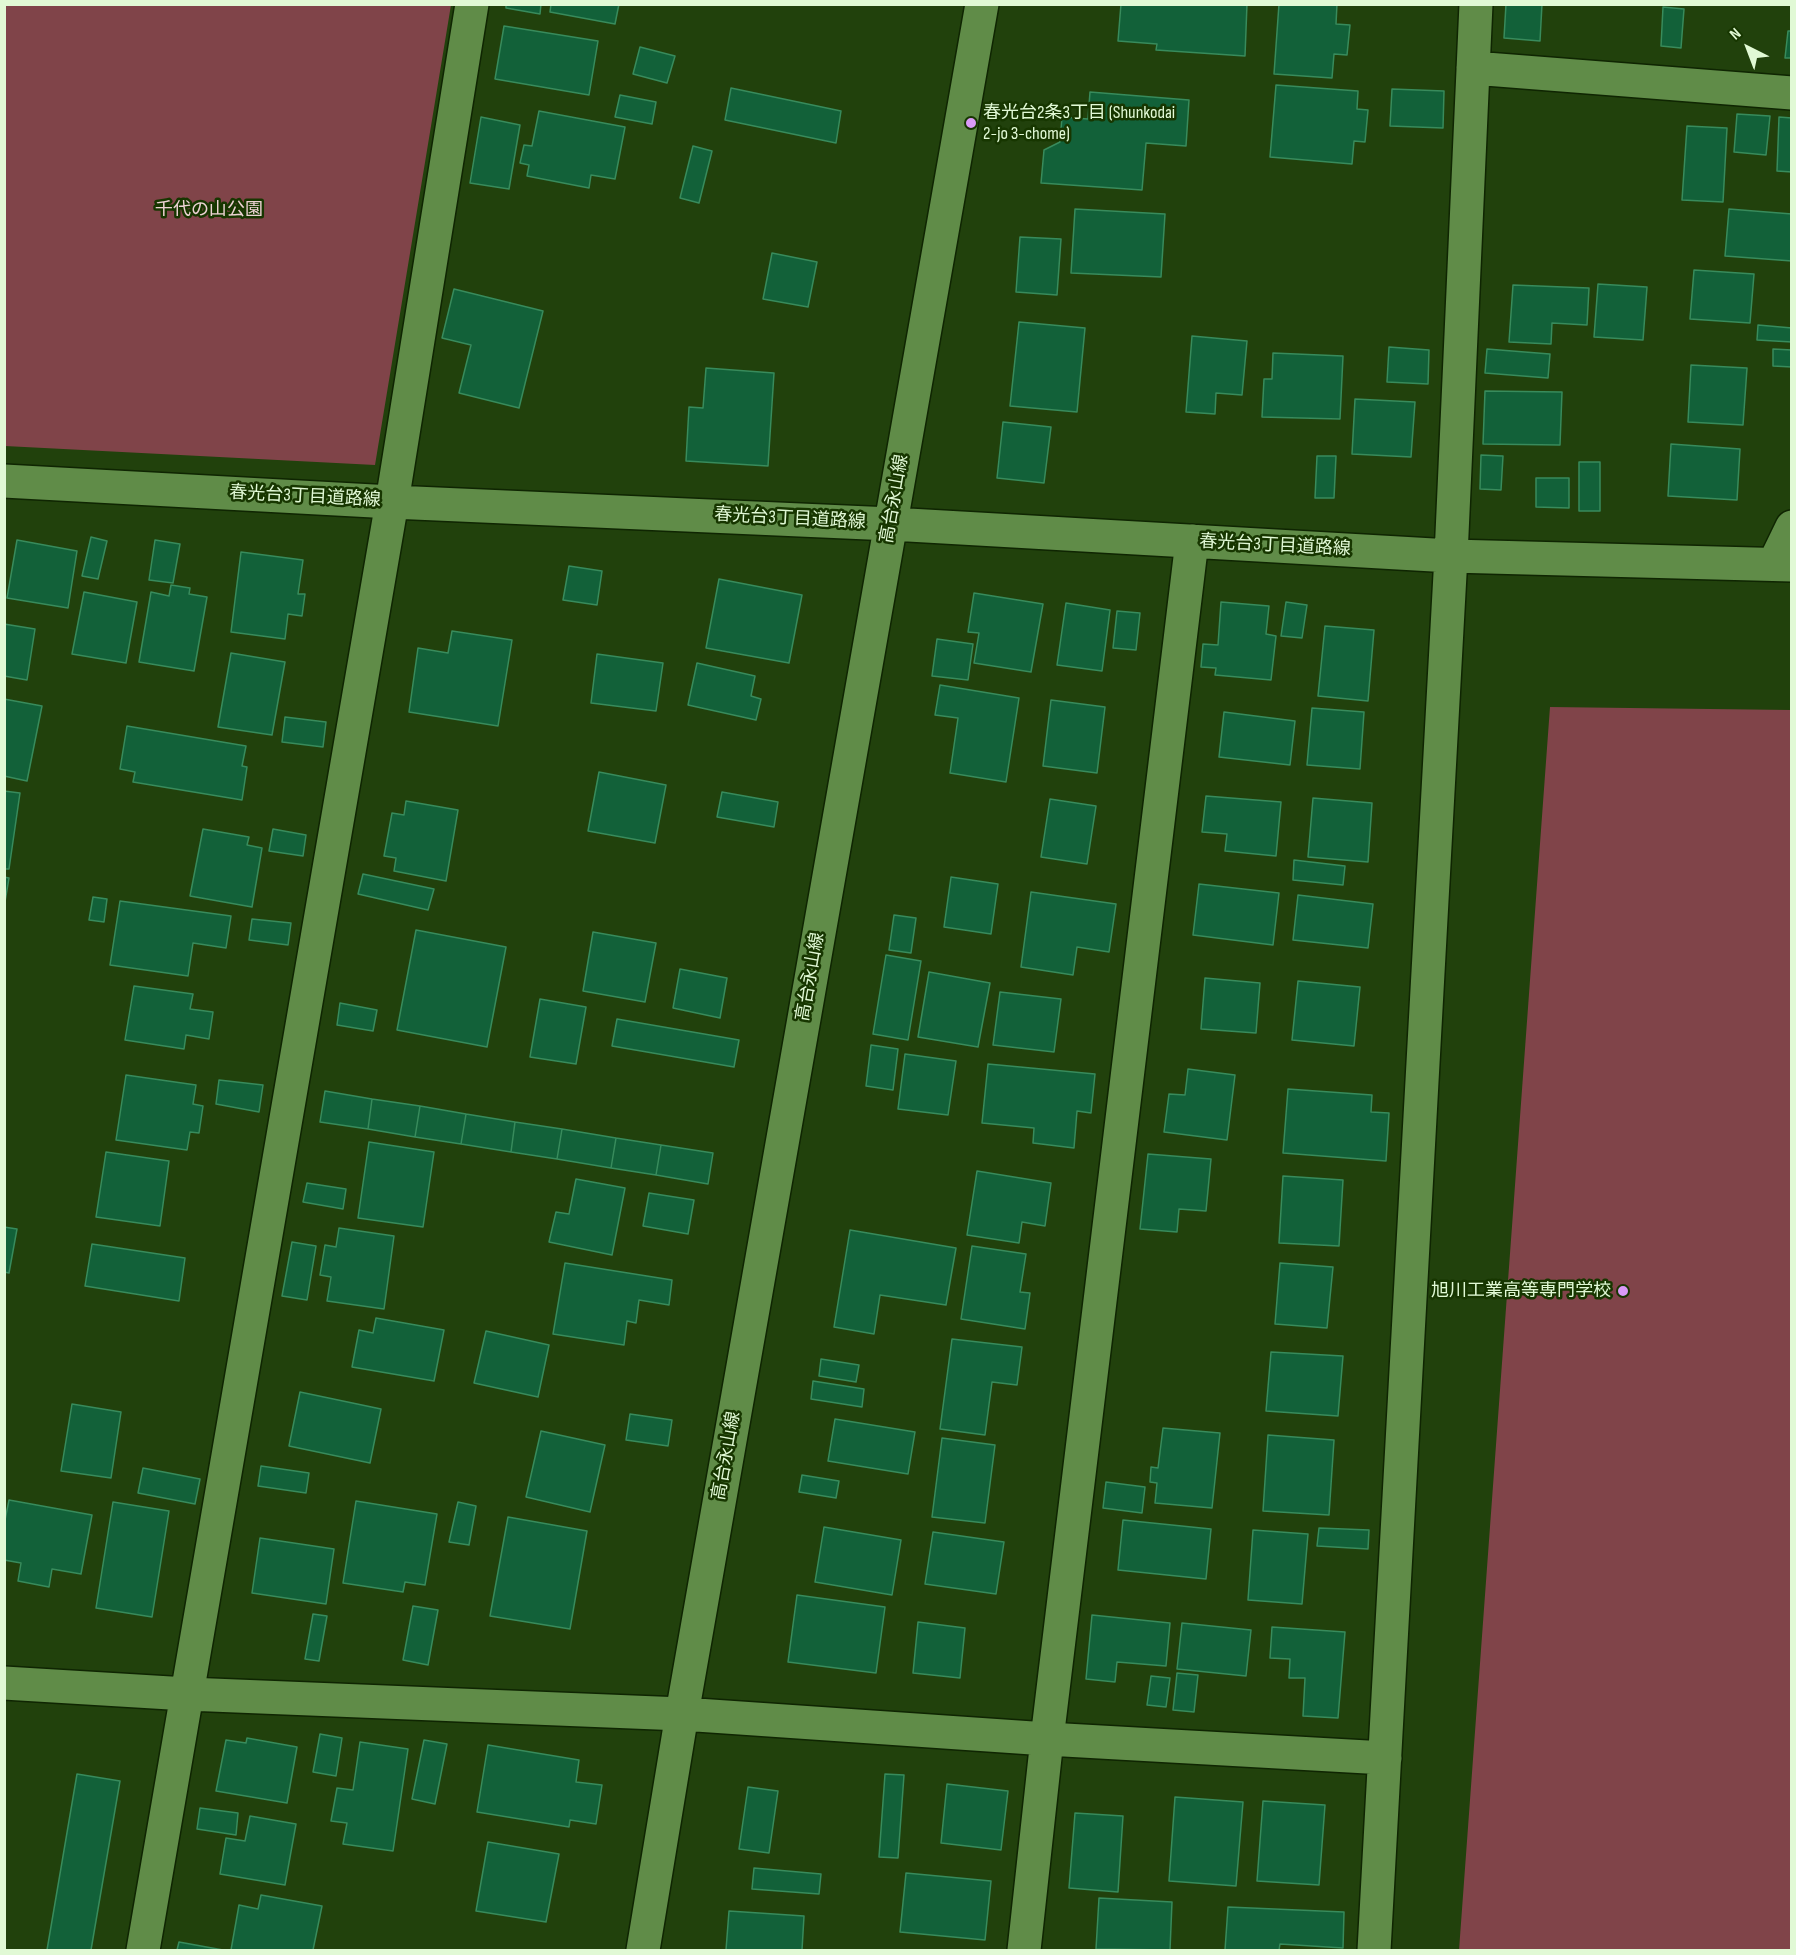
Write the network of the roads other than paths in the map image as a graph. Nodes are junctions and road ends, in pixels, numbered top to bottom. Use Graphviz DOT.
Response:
graph roads {
  1 [pos="472,4"];
  2 [pos="982,4"];
  3 [pos="1476,4"];
  4 [pos="1473,68"];
  5 [pos="1791,93"];
  6 [pos="4,481"];
  7 [pos="392,502"];
  8 [pos="891,524"];
  9 [pos="1791,527"];
  10 [pos="1192,541"];
  11 [pos="1451,556"];
  12 [pos="1783,564"];
  13 [pos="4,1683"];
  14 [pos="186,1694"];
  15 [pos="682,1714"];
  16 [pos="1047,1739"];
  17 [pos="1384,1758"];
  18 [pos="143,1950"];
  19 [pos="643,1950"];
  20 [pos="1024,1950"];
  21 [pos="1374,1950"];
  1 -- 7 [label="street"];
  2 -- 8 [label="street, 高台永山線"];
  3 -- 4 [label="street"];
  4 -- 5 [label="street"];
  4 -- 11 [label="street"];
  6 -- 7 [label="street, 春光台3丁目道路線"];
  7 -- 8 [label="street, 春光台3丁目道路線"];
  7 -- 14 [label="street"];
  8 -- 10 [label="street, 春光台3丁目道路線"];
  8 -- 15 [label="street, 高台永山線"];
  9 -- 12 [label="street"];
  10 -- 11 [label="street, 春光台3丁目道路線"];
  10 -- 16 [label="street"];
  11 -- 12 [label="street, 春光台3丁目道路線"];
  11 -- 17 [label="street"];
  13 -- 14 [label="street"];
  14 -- 15 [label="street"];
  14 -- 18 [label="street"];
  15 -- 16 [label="street"];
  15 -- 19 [label="street, 高台永山線"];
  16 -- 17 [label="street"];
  16 -- 20 [label="street"];
  17 -- 21 [label="street"];
}
